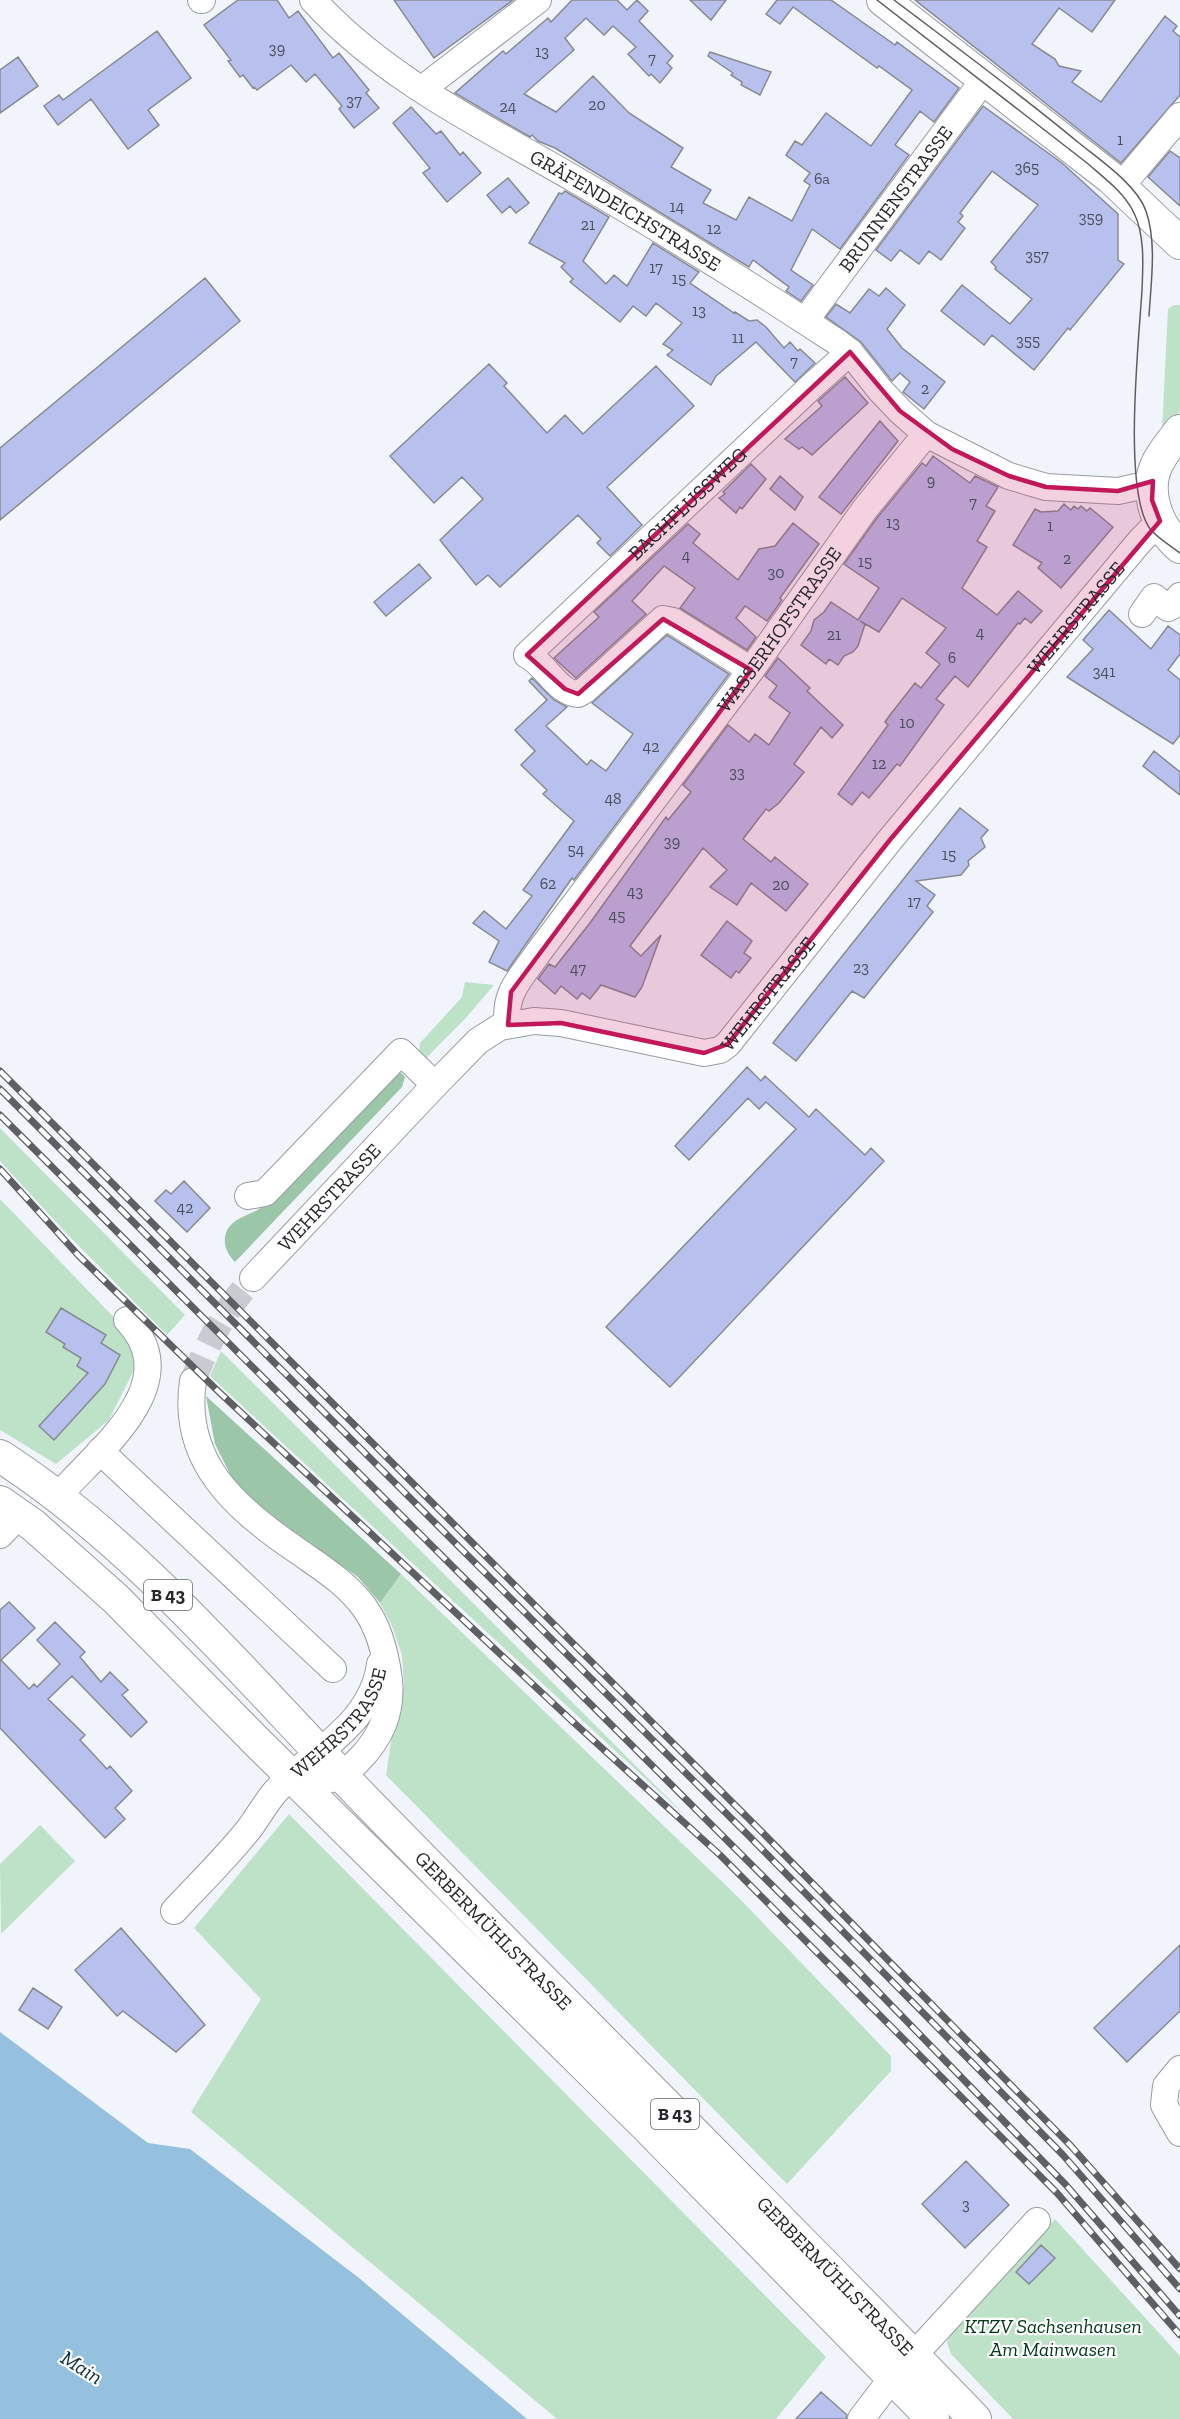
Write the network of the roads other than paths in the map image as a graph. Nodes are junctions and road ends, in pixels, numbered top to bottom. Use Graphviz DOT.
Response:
graph roads {
  1 [pos="314,0"];
  2 [pos="537,0"];
  3 [pos="883,0"];
  4 [pos="985,78"];
  5 [pos="422,89"];
  6 [pos="1180,116"];
  7 [pos="1130,194"];
  8 [pos="1180,243"];
  9 [pos="804,321"];
  10 [pos="850,352"];
  11 [pos="1180,431"];
  12 [pos="926,434"];
  13 [pos="1153,481"];
  14 [pos="1160,521"];
  15 [pos="1180,547"];
  16 [pos="1180,596"];
  17 [pos="1142,614"];
  18 [pos="751,670"];
  19 [pos="508,1025"];
  20 [pos="435,1085"];
  21 [pos="248,1196"];
  22 [pos="253,1278"];
  23 [pos="127,1320"];
  24 [pos="193,1381"];
  25 [pos="100,1451"];
  26 [pos="0,1456"];
  27 [pos="58,1496"];
  28 [pos="6,1517"];
  29 [pos="382,1649"];
  30 [pos="333,1669"];
  31 [pos="320,1752"];
  32 [pos="341,1776"];
  33 [pos="291,1777"];
  34 [pos="174,1911"];
  35 [pos="1180,2069"];
  36 [pos="1180,2133"];
  37 [pos="1037,2221"];
  38 [pos="903,2366"];
  39 [pos="861,2419"];
  40 [pos="933,2419"];
  41 [pos="975,2419"];
  1 -- 5 [label="street, GRÄFENDEICHSTRASSE"];
  2 -- 5 [label="street"];
  3 -- 4 [label="main road"];
  4 -- 7 [label="main road"];
  4 -- 9 [label="street, BRUNNENSTRASSE"];
  5 -- 9 [label="street, GRÄFENDEICHSTRASSE"];
  6 -- 7 [label="street"];
  7 -- 8 [label="main road"];
  9 -- 10 [label="street, GRÄFENDEICHSTRASSE"];
  10 -- 12 [label="street, GRÄFENDEICHSTRASSE"];
  10 -- 18 [label="street, BACHFLUSSWEG"];
  11 -- 13 [label="main road"];
  12 -- 13 [label="street"];
  12 -- 18 [label="street, WASSERHOFSTRASSE"];
  13 -- 14 [label="main road"];
  14 -- 15 [label="main road"];
  14 -- 19 [label="street, WEHRSTRASSE"];
  16 -- 17 [label="street"];
  18 -- 19 [label="street, WASSERHOFSTRASSE"];
  19 -- 20 [label="street, WEHRSTRASSE"];
  20 -- 21 [label="street"];
  20 -- 22 [label="street, WEHRSTRASSE"];
  23 -- 25 [label="street"];
  24 -- 29 [label="street, WEHRSTRASSE"];
  25 -- 27 [label="street"];
  25 -- 30 [label="street"];
  26 -- 27 [label="main road, GERBERMÜHLSTRASSE / B 43"];
  27 -- 31 [label="main road, GERBERMÜHLSTRASSE / B 43"];
  28 -- 33 [label="main road, GERBERMÜHLSTRASSE / B 43"];
  29 -- 31 [label="street, WEHRSTRASSE"];
  29 -- 32 [label="street, WEHRSTRASSE"];
  31 -- 32 [label="main road, GERBERMÜHLSTRASSE / B 43"];
  31 -- 33 [label="street, WEHRSTRASSE"];
  32 -- 33 [label="street, WEHRSTRASSE"];
  32 -- 38 [label="main road, GERBERMÜHLSTRASSE / B 43"];
  33 -- 34 [label="street"];
  33 -- 38 [label="main road, GERBERMÜHLSTRASSE / B 43"];
  35 -- 36 [label="street"];
  37 -- 38 [label="street"];
  38 -- 39 [label="street"];
  38 -- 40 [label="main road, GERBERMÜHLSTRASSE / B 43"];
  38 -- 41 [label="main road, GERBERMÜHLSTRASSE / B 43"];
}
